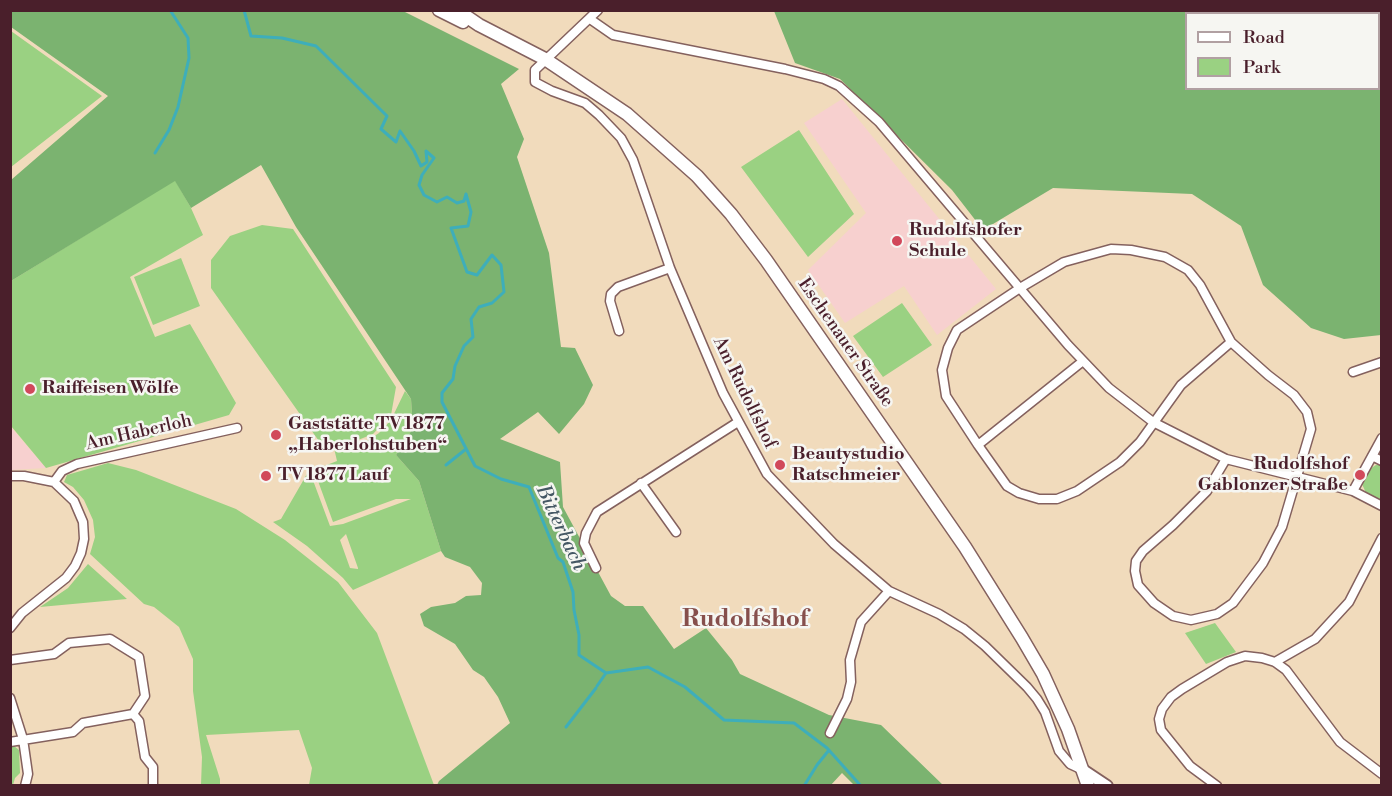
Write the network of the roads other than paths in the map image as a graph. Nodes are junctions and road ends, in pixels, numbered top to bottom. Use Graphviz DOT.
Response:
graph roads {
  1 [pos="439,10"];
  2 [pos="457,10"];
  3 [pos="598,10"];
  4 [pos="590,19"];
  5 [pos="479,25"];
  6 [pos="545,59"];
  7 [pos="670,268"];
  8 [pos="1020,288"];
  9 [pos="619,331"];
  10 [pos="1231,342"];
  11 [pos="1083,361"];
  12 [pos="1382,363"];
  13 [pos="1353,372"];
  14 [pos="738,422"];
  15 [pos="1153,422"];
  16 [pos="237,428"];
  17 [pos="1382,438"];
  18 [pos="978,445"];
  19 [pos="1372,456"];
  20 [pos="1226,459"];
  21 [pos="1382,461"];
  22 [pos="10,476"];
  23 [pos="1299,476"];
  24 [pos="54,482"];
  25 [pos="641,483"];
  26 [pos="1353,491"];
  27 [pos="1382,506"];
  28 [pos="676,532"];
  29 [pos="1382,538"];
  30 [pos="596,568"];
  31 [pos="889,591"];
  32 [pos="10,628"];
  33 [pos="10,660"];
  34 [pos="1275,662"];
  35 [pos="10,698"];
  36 [pos="133,714"];
  37 [pos="830,733"];
  38 [pos="23,739"];
  39 [pos="10,742"];
  40 [pos="1083,770"];
  41 [pos="1382,774"];
  42 [pos="25,786"];
  43 [pos="153,786"];
  44 [pos="1088,786"];
  45 [pos="1107,786"];
  46 [pos="1217,786"];
  1 -- 5 [label="main road, Eschenauer Straße"];
  2 -- 5 [label="main road, Eschenauer Straße"];
  3 -- 4 [label="street"];
  4 -- 6 [label="street"];
  4 -- 8 [label="street"];
  5 -- 6 [label="main road, Eschenauer Straße"];
  6 -- 7 [label="street, Am Rudolfshof"];
  6 -- 40 [label="main road, Eschenauer Straße"];
  7 -- 9 [label="street"];
  7 -- 14 [label="street, Am Rudolfshof"];
  8 -- 10 [label="street"];
  8 -- 11 [label="street"];
  8 -- 18 [label="street"];
  10 -- 15 [label="street"];
  10 -- 23 [label="street"];
  11 -- 15 [label="street"];
  11 -- 18 [label="street"];
  12 -- 13 [label="street"];
  14 -- 25 [label="street"];
  14 -- 31 [label="street, Am Rudolfshof"];
  15 -- 18 [label="street"];
  15 -- 20 [label="street"];
  16 -- 24 [label="street, Am Haberloh"];
  17 -- 19 [label="street"];
  19 -- 21 [label="street"];
  19 -- 26 [label="street"];
  20 -- 23 [label="street"];
  20 -- 23 [label="street"];
  22 -- 24 [label="street"];
  23 -- 26 [label="street"];
  24 -- 32 [label="street"];
  25 -- 28 [label="street"];
  25 -- 30 [label="street"];
  26 -- 27 [label="street"];
  29 -- 34 [label="street"];
  31 -- 37 [label="street"];
  31 -- 40 [label="street, Am Rudolfshof"];
  33 -- 36 [label="street"];
  34 -- 41 [label="street"];
  34 -- 46 [label="street"];
  35 -- 38 [label="street"];
  36 -- 38 [label="street"];
  36 -- 43 [label="street"];
  38 -- 39 [label="street"];
  38 -- 42 [label="street"];
  40 -- 44 [label="main road, Eschenauer Straße"];
  40 -- 45 [label="street"];
}
